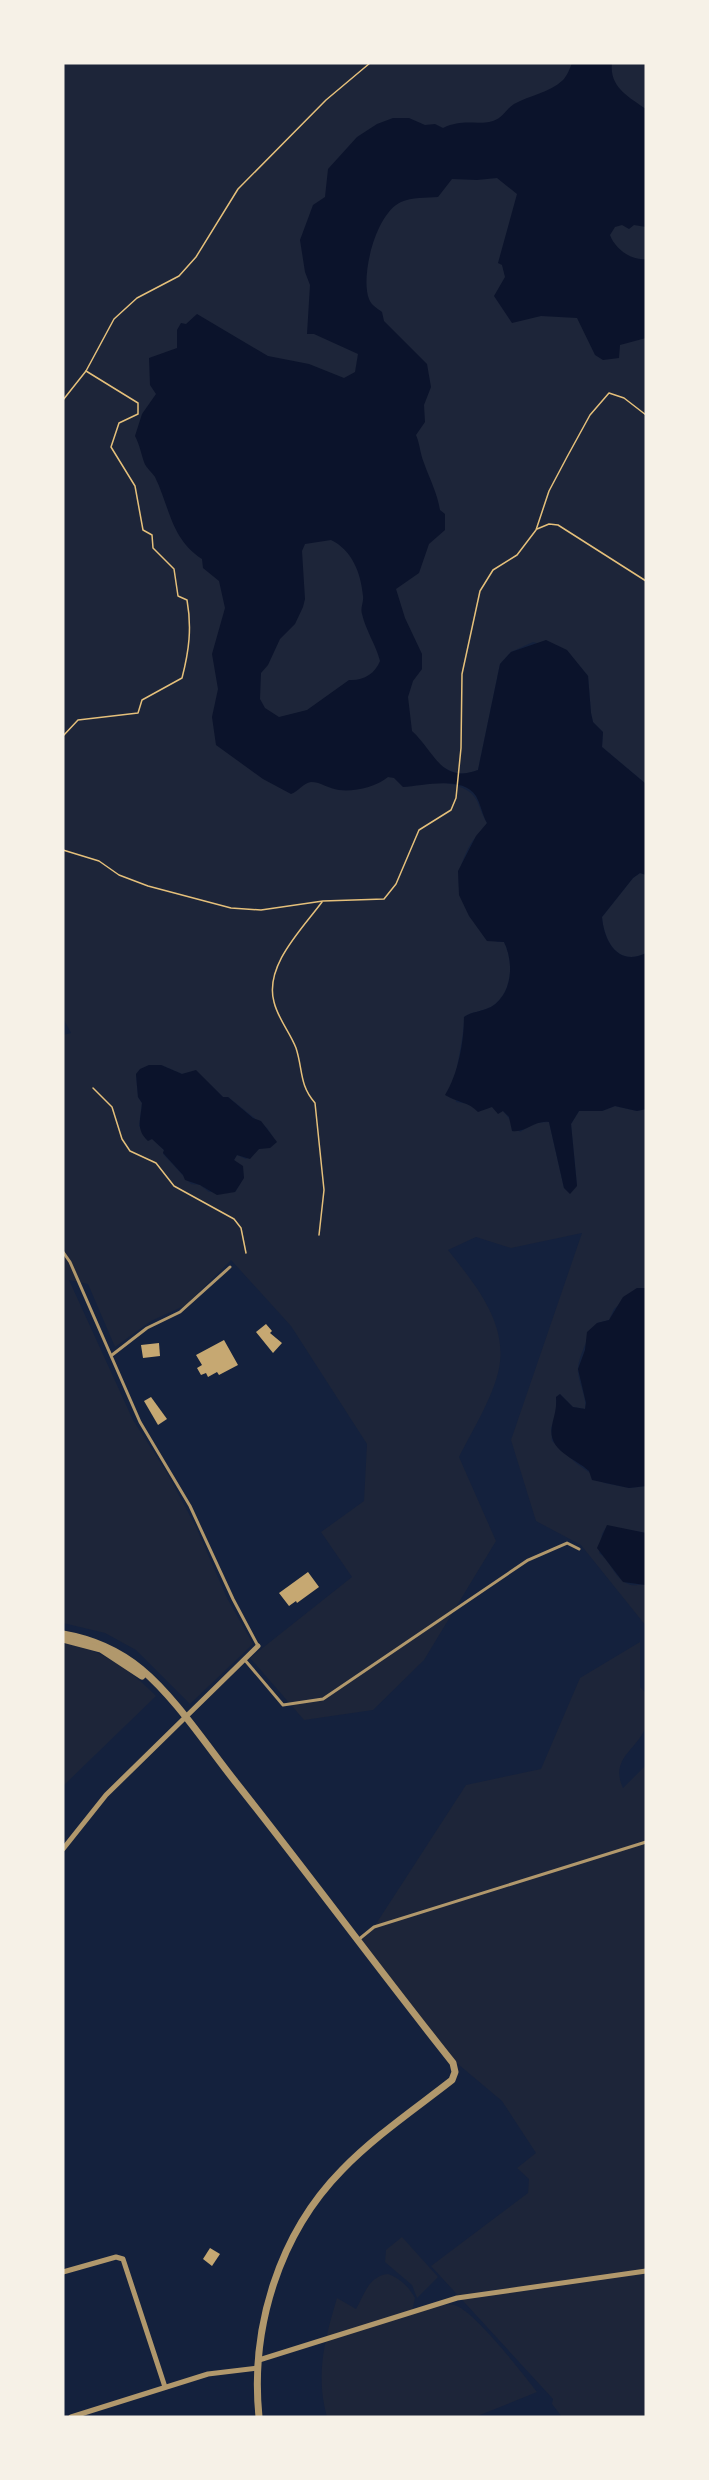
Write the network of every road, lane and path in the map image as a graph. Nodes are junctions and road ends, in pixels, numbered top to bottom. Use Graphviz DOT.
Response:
graph roads {
  1 [pos="370,63"];
  2 [pos="86,371"];
  3 [pos="63,400"];
  4 [pos="646,415"];
  5 [pos="536,530"];
  6 [pos="646,581"];
  7 [pos="63,736"];
  8 [pos="63,850"];
  9 [pos="323,901"];
  10 [pos="93,1088"];
  11 [pos="319,1235"];
  12 [pos="63,1252"];
  13 [pos="246,1253"];
  14 [pos="230,1267"];
  15 [pos="112,1355"];
  16 [pos="579,1549"];
  17 [pos="63,1634"];
  18 [pos="63,1640"];
  19 [pos="258,1646"];
  20 [pos="244,1659"];
  21 [pos="184,1718"];
  22 [pos="646,1842"];
  23 [pos="63,1849"];
  24 [pos="358,1940"];
  25 [pos="646,2271"];
  26 [pos="63,2272"];
  27 [pos="258,2364"];
  28 [pos="165,2387"];
  29 [pos="71,2417"];
  30 [pos="259,2417"];
  1 -- 2 [label="path"];
  2 -- 3 [label="path"];
  2 -- 7 [label="path"];
  4 -- 5 [label="path"];
  5 -- 6 [label="path"];
  5 -- 9 [label="path"];
  8 -- 9 [label="path"];
  9 -- 11 [label="path"];
  10 -- 13 [label="path"];
  12 -- 15 [label="lane"];
  14 -- 15 [label="lane"];
  15 -- 19 [label="lane"];
  16 -- 20 [label="lane"];
  17 -- 21 [label="street"];
  18 -- 21 [label="street"];
  19 -- 20 [label="street"];
  20 -- 21 [label="street"];
  21 -- 23 [label="street"];
  21 -- 24 [label="street"];
  22 -- 24 [label="lane"];
  24 -- 27 [label="street"];
  25 -- 27 [label="street"];
  26 -- 28 [label="street"];
  27 -- 28 [label="street"];
  27 -- 30 [label="street"];
  28 -- 29 [label="street"];
}
